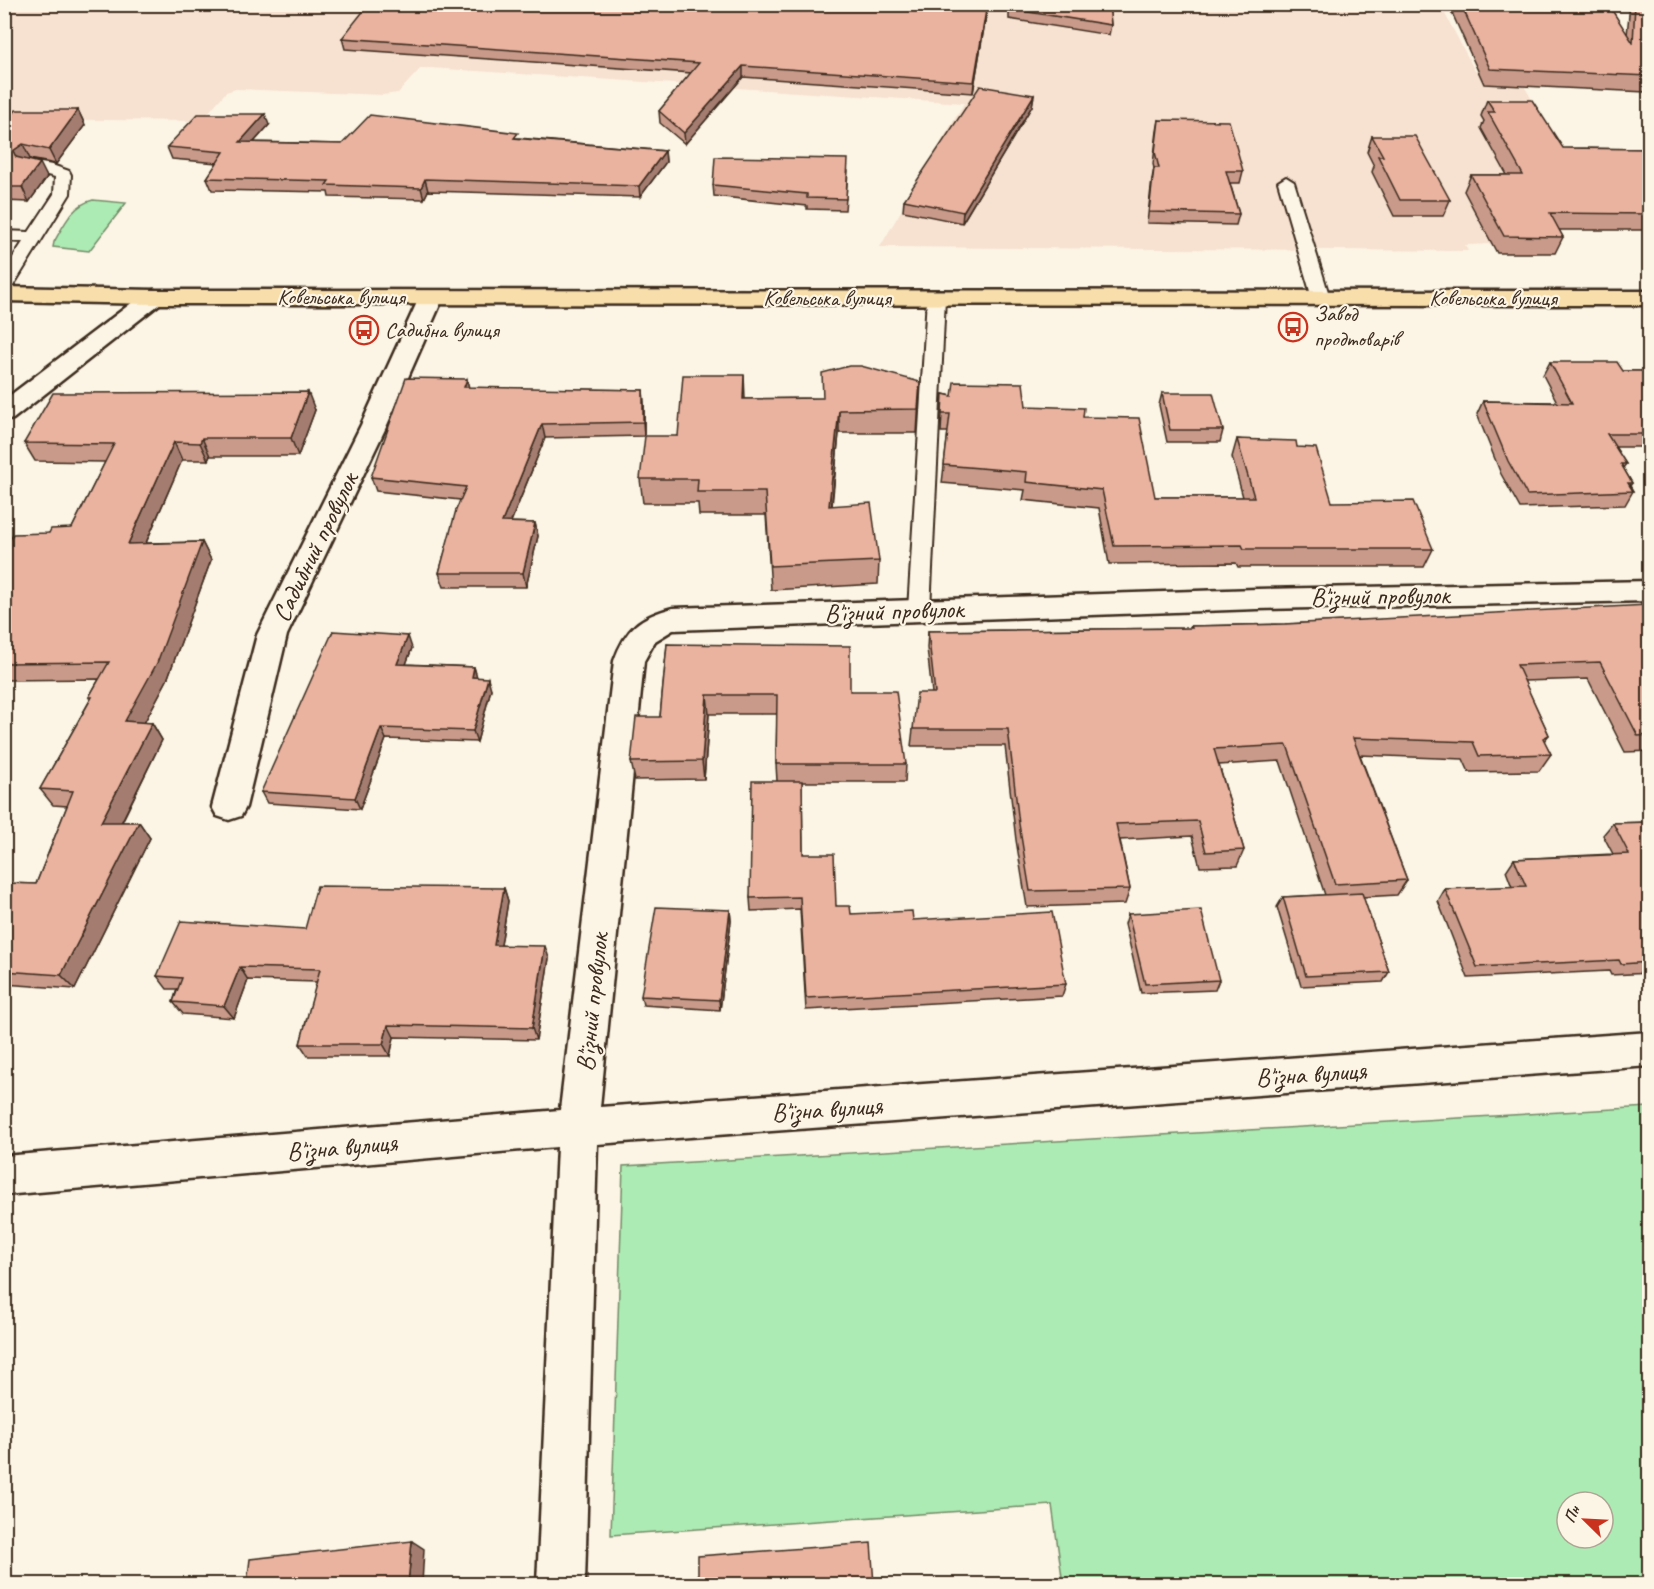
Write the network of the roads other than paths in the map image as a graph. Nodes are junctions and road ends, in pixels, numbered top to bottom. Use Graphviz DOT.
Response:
graph roads {
  1 [pos="30,166"];
  2 [pos="1286,182"];
  3 [pos="4,236"];
  4 [pos="34,238"];
  5 [pos="4,286"];
  6 [pos="4,294"];
  7 [pos="154,297"];
  8 [pos="431,298"];
  9 [pos="936,298"];
  10 [pos="1321,298"];
  11 [pos="1650,298"];
  12 [pos="4,412"];
  13 [pos="1650,591"];
  14 [pos="919,610"];
  15 [pos="229,807"];
  16 [pos="1650,1050"];
  17 [pos="578,1127"];
  18 [pos="4,1176"];
  19 [pos="561,1584"];
  1 -- 4 [label="lane"];
  2 -- 10 [label="lane"];
  3 -- 4 [label="lane"];
  4 -- 5 [label="lane"];
  6 -- 7 [label="main road, Ковельська вулиця"];
  7 -- 8 [label="main road, Ковельська вулиця"];
  7 -- 12 [label="street"];
  8 -- 9 [label="main road, Ковельська вулиця"];
  8 -- 15 [label="street, Садибний провулок"];
  9 -- 10 [label="main road, Ковельська вулиця"];
  9 -- 14 [label="lane"];
  10 -- 11 [label="main road, Ковельська вулиця"];
  13 -- 14 [label="street, В'їзний провулок"];
  14 -- 17 [label="street, В'їзний провулок"];
  16 -- 17 [label="street, В'їзна вулиця"];
  17 -- 18 [label="street, В'їзна вулиця"];
  17 -- 19 [label="street, В'їзний провулок"];
}
